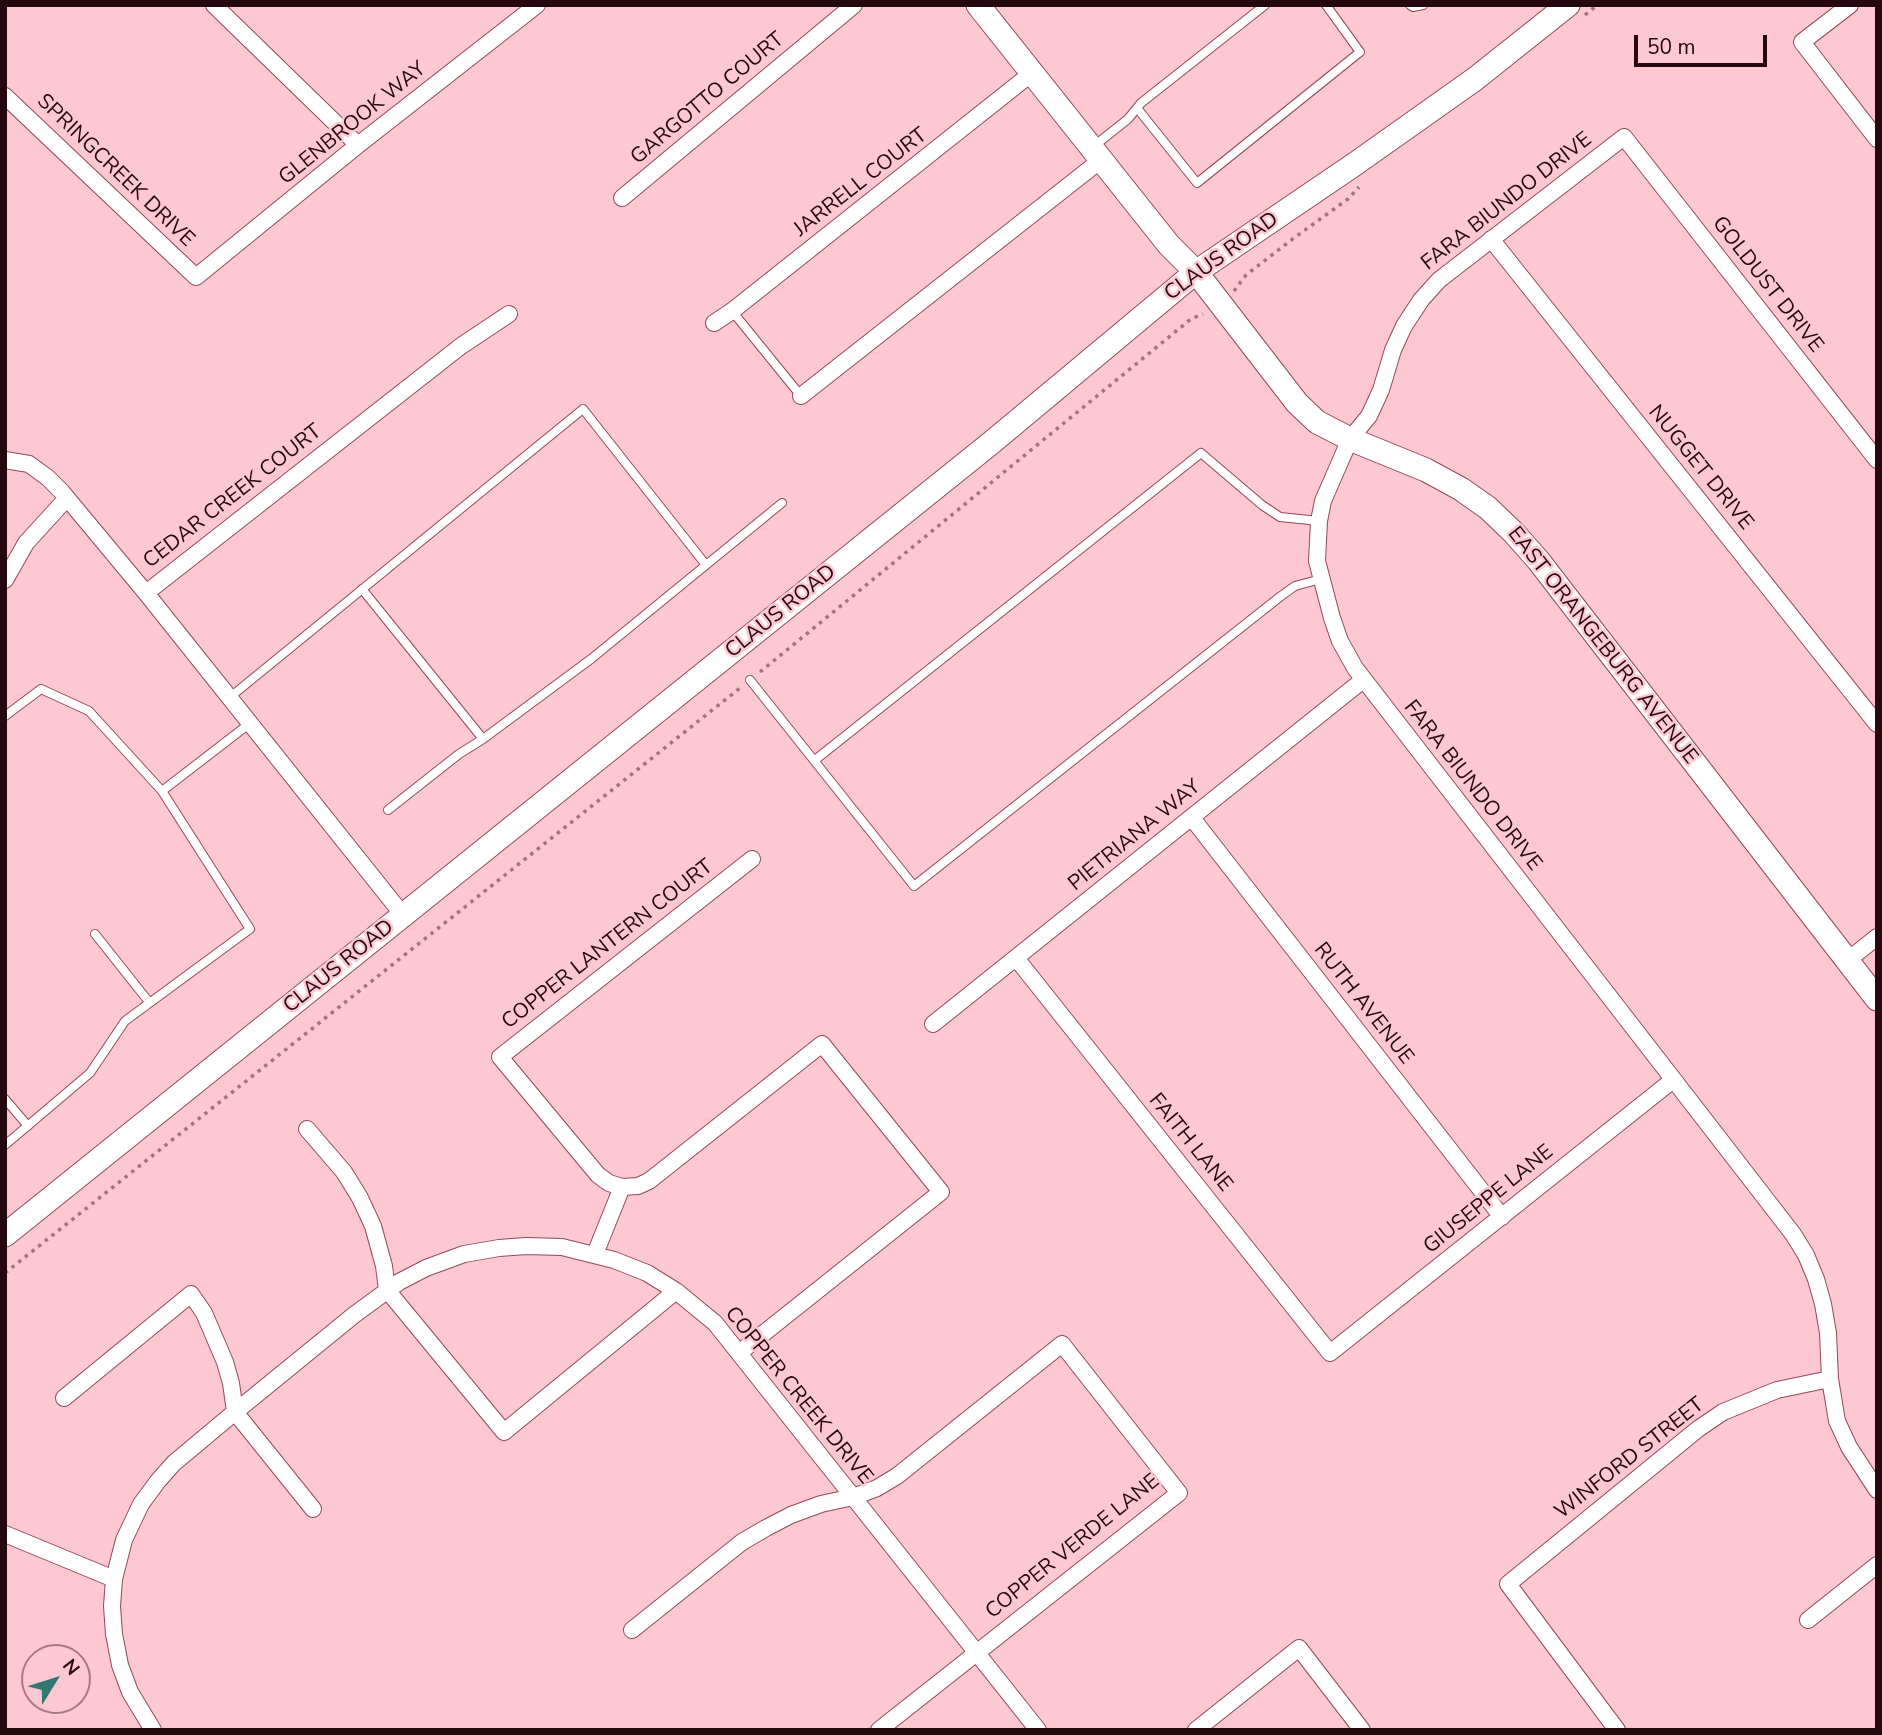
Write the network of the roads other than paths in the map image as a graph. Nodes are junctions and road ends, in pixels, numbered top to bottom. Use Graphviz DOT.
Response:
graph roads {
  1 [pos="214,5"];
  2 [pos="537,5"];
  3 [pos="854,5"];
  4 [pos="978,5"];
  5 [pos="1265,5"];
  6 [pos="1326,5"];
  7 [pos="1410,5"];
  8 [pos="1423,5"];
  9 [pos="1850,5"];
  10 [pos="1565,11"];
  11 [pos="1032,73"];
  12 [pos="5,96"];
  13 [pos="1137,108"];
  14 [pos="1624,137"];
  15 [pos="1877,139"];
  16 [pos="358,145"];
  17 [pos="1097,154"];
  18 [pos="622,198"];
  19 [pos="1490,239"];
  20 [pos="1196,272"];
  21 [pos="196,277"];
  22 [pos="732,311"];
  23 [pos="509,314"];
  24 [pos="714,323"];
  25 [pos="801,396"];
  26 [pos="1350,439"];
  27 [pos="5,460"];
  28 [pos="1877,460"];
  29 [pos="67,498"];
  30 [pos="782,503"];
  31 [pos="1319,522"];
  32 [pos="706,565"];
  33 [pos="1321,579"];
  34 [pos="5,580"];
  35 [pos="362,589"];
  36 [pos="146,593"];
  37 [pos="750,680"];
  38 [pos="1363,680"];
  39 [pos="229,698"];
  40 [pos="5,716"];
  41 [pos="249,724"];
  42 [pos="1877,724"];
  43 [pos="483,739"];
  44 [pos="815,760"];
  45 [pos="162,791"];
  46 [pos="388,810"];
  47 [pos="1192,818"];
  48 [pos="752,859"];
  49 [pos="403,915"];
  50 [pos="95,934"];
  51 [pos="1877,937"];
  52 [pos="1016,958"];
  53 [pos="1847,960"];
  54 [pos="1877,999"];
  55 [pos="149,1002"];
  56 [pos="933,1024"];
  57 [pos="1673,1080"];
  58 [pos="5,1099"];
  59 [pos="28,1126"];
  60 [pos="307,1129"];
  61 [pos="5,1144"];
  62 [pos="622,1187"];
  63 [pos="1502,1217"];
  64 [pos="5,1235"];
  65 [pos="595,1254"];
  66 [pos="387,1290"];
  67 [pos="676,1291"];
  68 [pos="739,1353"];
  69 [pos="1330,1353"];
  70 [pos="1830,1379"];
  71 [pos="64,1398"];
  72 [pos="236,1412"];
  73 [pos="1877,1490"];
  74 [pos="853,1497"];
  75 [pos="313,1509"];
  76 [pos="5,1534"];
  77 [pos="1877,1565"];
  78 [pos="114,1579"];
  79 [pos="1808,1620"];
  80 [pos="632,1630"];
  81 [pos="977,1653"];
  82 [pos="153,1730"];
  83 [pos="879,1730"];
  84 [pos="1038,1730"];
  85 [pos="1196,1730"];
  86 [pos="1362,1730"];
  87 [pos="1617,1730"];
  1 -- 16 [label="street"];
  2 -- 16 [label="street, GLENBROOK WAY"];
  3 -- 18 [label="street, GARGOTTO COURT"];
  4 -- 11 [label="main road, EAST ORANGEBURG AVENUE"];
  5 -- 13 [label="lane"];
  6 -- 13 [label="lane"];
  7 -- 8 [label="lane"];
  9 -- 15 [label="street"];
  10 -- 20 [label="main road, CLAUS ROAD"];
  11 -- 17 [label="main road, EAST ORANGEBURG AVENUE"];
  11 -- 22 [label="street, JARRELL COURT"];
  12 -- 21 [label="street, SPRINGCREEK DRIVE"];
  13 -- 17 [label="lane"];
  14 -- 19 [label="street, FARA BIUNDO DRIVE"];
  14 -- 28 [label="street, GOLDUST DRIVE"];
  16 -- 21 [label="street, GLENBROOK WAY"];
  17 -- 20 [label="main road, EAST ORANGEBURG AVENUE"];
  17 -- 25 [label="street"];
  19 -- 26 [label="street, FARA BIUNDO DRIVE"];
  19 -- 42 [label="street, NUGGET DRIVE"];
  20 -- 26 [label="main road, EAST ORANGEBURG AVENUE"];
  20 -- 49 [label="main road, CLAUS ROAD"];
  22 -- 24 [label="street, JARRELL COURT"];
  22 -- 25 [label="lane"];
  23 -- 36 [label="street, CEDAR CREEK COURT"];
  26 -- 31 [label="street, FARA BIUNDO DRIVE"];
  26 -- 53 [label="main road, EAST ORANGEBURG AVENUE"];
  27 -- 29 [label="street"];
  29 -- 34 [label="street"];
  29 -- 36 [label="street"];
  30 -- 32 [label="lane"];
  31 -- 33 [label="street, FARA BIUNDO DRIVE"];
  31 -- 44 [label="lane"];
  32 -- 35 [label="lane"];
  32 -- 43 [label="lane"];
  33 -- 38 [label="street, FARA BIUNDO DRIVE"];
  33 -- 44 [label="lane"];
  35 -- 39 [label="lane"];
  35 -- 43 [label="lane"];
  36 -- 39 [label="street, CEDAR CREEK COURT"];
  37 -- 44 [label="lane"];
  38 -- 47 [label="street, PIETRIANA WAY"];
  38 -- 57 [label="street, FARA BIUNDO DRIVE"];
  39 -- 41 [label="street, CEDAR CREEK COURT"];
  40 -- 45 [label="lane"];
  41 -- 45 [label="lane"];
  41 -- 49 [label="street, CEDAR CREEK COURT"];
  43 -- 46 [label="lane"];
  45 -- 55 [label="lane"];
  47 -- 52 [label="street, PIETRIANA WAY"];
  47 -- 63 [label="street, RUTH AVENUE"];
  48 -- 62 [label="street, COPPER LANTERN COURT"];
  49 -- 64 [label="main road, CLAUS ROAD"];
  50 -- 55 [label="lane"];
  51 -- 53 [label="street"];
  52 -- 56 [label="street, PIETRIANA WAY"];
  52 -- 69 [label="street, FAITH LANE"];
  53 -- 54 [label="main road, EAST ORANGEBURG AVENUE"];
  55 -- 59 [label="lane"];
  57 -- 63 [label="street, GIUSEPPE LANE"];
  57 -- 70 [label="street, FARA BIUNDO DRIVE"];
  58 -- 59 [label="lane"];
  59 -- 61 [label="lane"];
  60 -- 66 [label="street"];
  62 -- 65 [label="street"];
  62 -- 68 [label="street"];
  63 -- 69 [label="street, GIUSEPPE LANE"];
  65 -- 66 [label="street, COPPER CREEK DRIVE"];
  65 -- 67 [label="street, COPPER CREEK DRIVE"];
  66 -- 67 [label="street"];
  66 -- 72 [label="street, COPPER CREEK DRIVE"];
  67 -- 68 [label="street, COPPER CREEK DRIVE"];
  68 -- 74 [label="street, COPPER CREEK DRIVE"];
  70 -- 73 [label="street, FARA BIUNDO DRIVE"];
  70 -- 87 [label="street, WINFORD STREET"];
  71 -- 72 [label="street"];
  72 -- 75 [label="street"];
  72 -- 78 [label="street, COPPER CREEK DRIVE"];
  74 -- 80 [label="street"];
  74 -- 81 [label="street, COPPER CREEK DRIVE"];
  74 -- 81 [label="street, COPPER VERDE LANE"];
  76 -- 78 [label="street"];
  77 -- 79 [label="street"];
  78 -- 82 [label="street, COPPER CREEK DRIVE"];
  81 -- 83 [label="street"];
  81 -- 84 [label="street, COPPER CREEK DRIVE"];
  85 -- 86 [label="street"];
}
